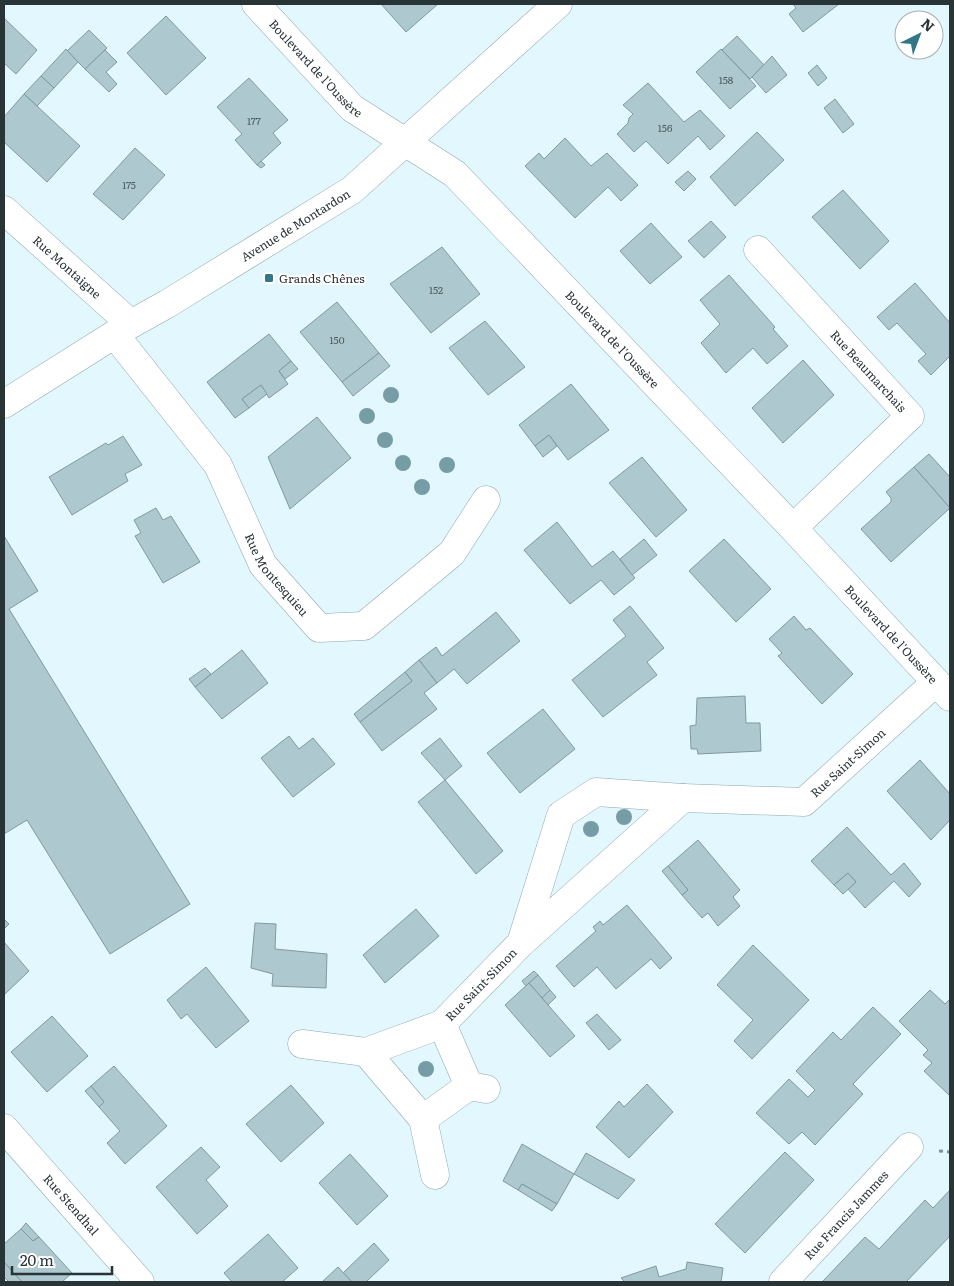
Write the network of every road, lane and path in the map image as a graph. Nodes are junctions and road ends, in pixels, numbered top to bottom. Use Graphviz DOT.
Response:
graph roads {
  1 [pos="256,4"];
  2 [pos="558,4"];
  3 [pos="405,143"];
  4 [pos="4,210"];
  5 [pos="758,250"];
  6 [pos="123,330"];
  7 [pos="4,404"];
  8 [pos="486,500"];
  9 [pos="793,528"];
  10 [pos="943,689"];
  11 [pos="682,798"];
  12 [pos="521,943"];
  13 [pos="442,1024"];
  14 [pos="302,1044"];
  15 [pos="366,1052"];
  16 [pos="423,1119"];
  17 [pos="4,1128"];
  18 [pos="909,1147"];
  19 [pos="435,1176"];
  20 [pos="140,1282"];
  21 [pos="783,1282"];
  1 -- 3 [label="street, Boulevard de l'Oussère"];
  2 -- 3 [label="street, Avenue de Montardon"];
  3 -- 6 [label="street, Avenue de Montardon"];
  3 -- 9 [label="street, Boulevard de l'Oussère"];
  4 -- 6 [label="street, Rue Montaigne"];
  5 -- 9 [label="street, Rue Beaumarchais"];
  6 -- 7 [label="street, Avenue de Montardon"];
  6 -- 8 [label="street, Rue Montesquieu"];
  9 -- 10 [label="street, Boulevard de l'Oussère"];
  10 -- 11 [label="street, Rue Saint-Simon"];
  11 -- 12 [label="street, Rue Saint-Simon"];
  11 -- 12 [label="street, Rue Saint-Simon"];
  12 -- 13 [label="street, Rue Saint-Simon"];
  13 -- 15 [label="street, Rue Saint-Simon"];
  13 -- 16 [label="street, Rue Saint-Simon"];
  14 -- 15 [label="street, Rue Saint-Simon"];
  15 -- 16 [label="street"];
  16 -- 19 [label="street"];
  17 -- 20 [label="street, Rue Stendhal"];
  18 -- 21 [label="street, Rue Francis Jammes"];
}
